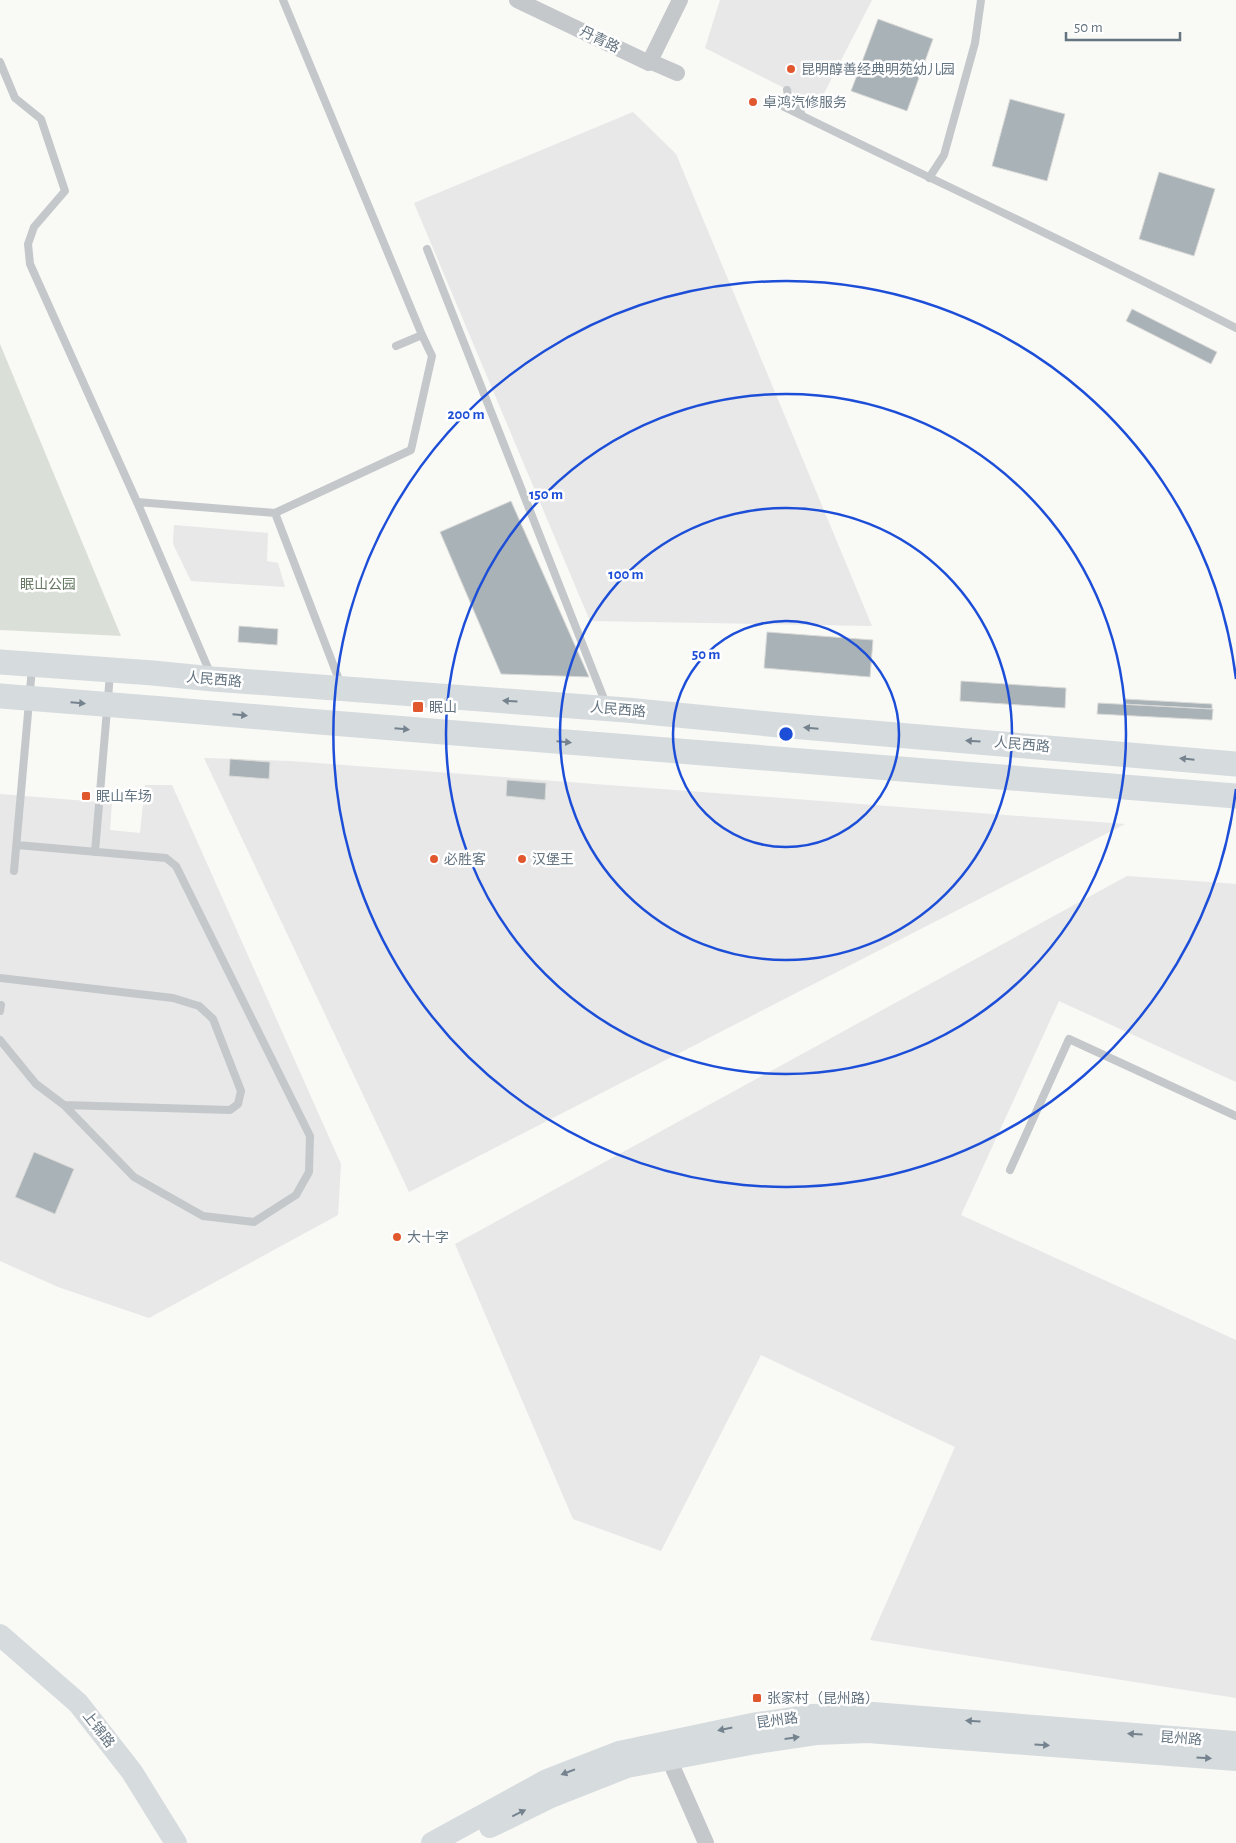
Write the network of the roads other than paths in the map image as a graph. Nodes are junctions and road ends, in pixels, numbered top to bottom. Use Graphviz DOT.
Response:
graph roads {
  1 [pos="283,0"];
  2 [pos="517,0"];
  3 [pos="680,0"];
  4 [pos="981,0"];
  5 [pos="0,62"];
  6 [pos="650,63"];
  7 [pos="677,74"];
  8 [pos="788,90"];
  9 [pos="772,101"];
  10 [pos="805,117"];
  11 [pos="929,178"];
  12 [pos="427,249"];
  13 [pos="1236,328"];
  14 [pos="422,335"];
  15 [pos="396,346"];
  16 [pos="137,502"];
  17 [pos="275,513"];
  18 [pos="0,662"];
  19 [pos="33,664"];
  20 [pos="110,670"];
  21 [pos="213,680"];
  22 [pos="343,689"];
  23 [pos="0,696"];
  24 [pos="29,698"];
  25 [pos="108,706"];
  26 [pos="607,708"];
  27 [pos="1236,764"];
  28 [pos="1236,796"];
  29 [pos="16,845"];
  30 [pos="95,852"];
  31 [pos="14,871"];
  32 [pos="0,978"];
  33 [pos="0,1005"];
  34 [pos="0,1011"];
  35 [pos="0,1040"];
  36 [pos="64,1105"];
  37 [pos="1236,1116"];
  38 [pos="1010,1170"];
  39 [pos="0,1635"];
  40 [pos="1236,1742"];
  41 [pos="669,1759"];
  42 [pos="1236,1760"];
  43 [pos="176,1843"];
  44 [pos="432,1843"];
  45 [pos="460,1843"];
  46 [pos="706,1843"];
  1 -- 14 [label="lane"];
  2 -- 6 [label="street, 丹青路"];
  3 -- 6 [label="street"];
  4 -- 11 [label="lane"];
  5 -- 16 [label="lane"];
  6 -- 7 [label="street, 丹青路"];
  8 -- 10 [label="lane"];
  9 -- 10 [label="lane"];
  10 -- 11 [label="lane"];
  11 -- 13 [label="lane"];
  12 -- 26 [label="lane"];
  14 -- 15 [label="lane"];
  14 -- 17 [label="lane"];
  16 -- 17 [label="lane"];
  16 -- 21 [label="lane"];
  17 -- 22 [label="lane"];
  18 -- 19 [label="main road, 人民西路"];
  19 -- 20 [label="main road, 人民西路"];
  19 -- 24 [label="lane"];
  20 -- 21 [label="main road, 人民西路"];
  20 -- 25 [label="lane"];
  21 -- 22 [label="main road, 人民西路"];
  26 -- 22 [label="main road, 人民西路, one-way"];
  23 -- 24 [label="main road"];
  24 -- 25 [label="main road, one-way"];
  24 -- 29 [label="lane"];
  25 -- 28 [label="main road, one-way"];
  25 -- 30 [label="lane"];
  27 -- 26 [label="main road, 人民西路, one-way"];
  29 -- 30 [label="lane"];
  29 -- 31 [label="lane"];
  30 -- 36 [label="lane"];
  32 -- 36 [label="lane"];
  33 -- 34 [label="lane"];
  35 -- 36 [label="lane"];
  37 -- 38 [label="lane"];
  39 -- 43 [label="street, 上锦路"];
  40 -- 44 [label="street, 昆州路, one-way"];
  41 -- 42 [label="street, 昆州路, one-way"];
  45 -- 41 [label="street, 昆州路, one-way"];
  41 -- 46 [label="street"];
}
